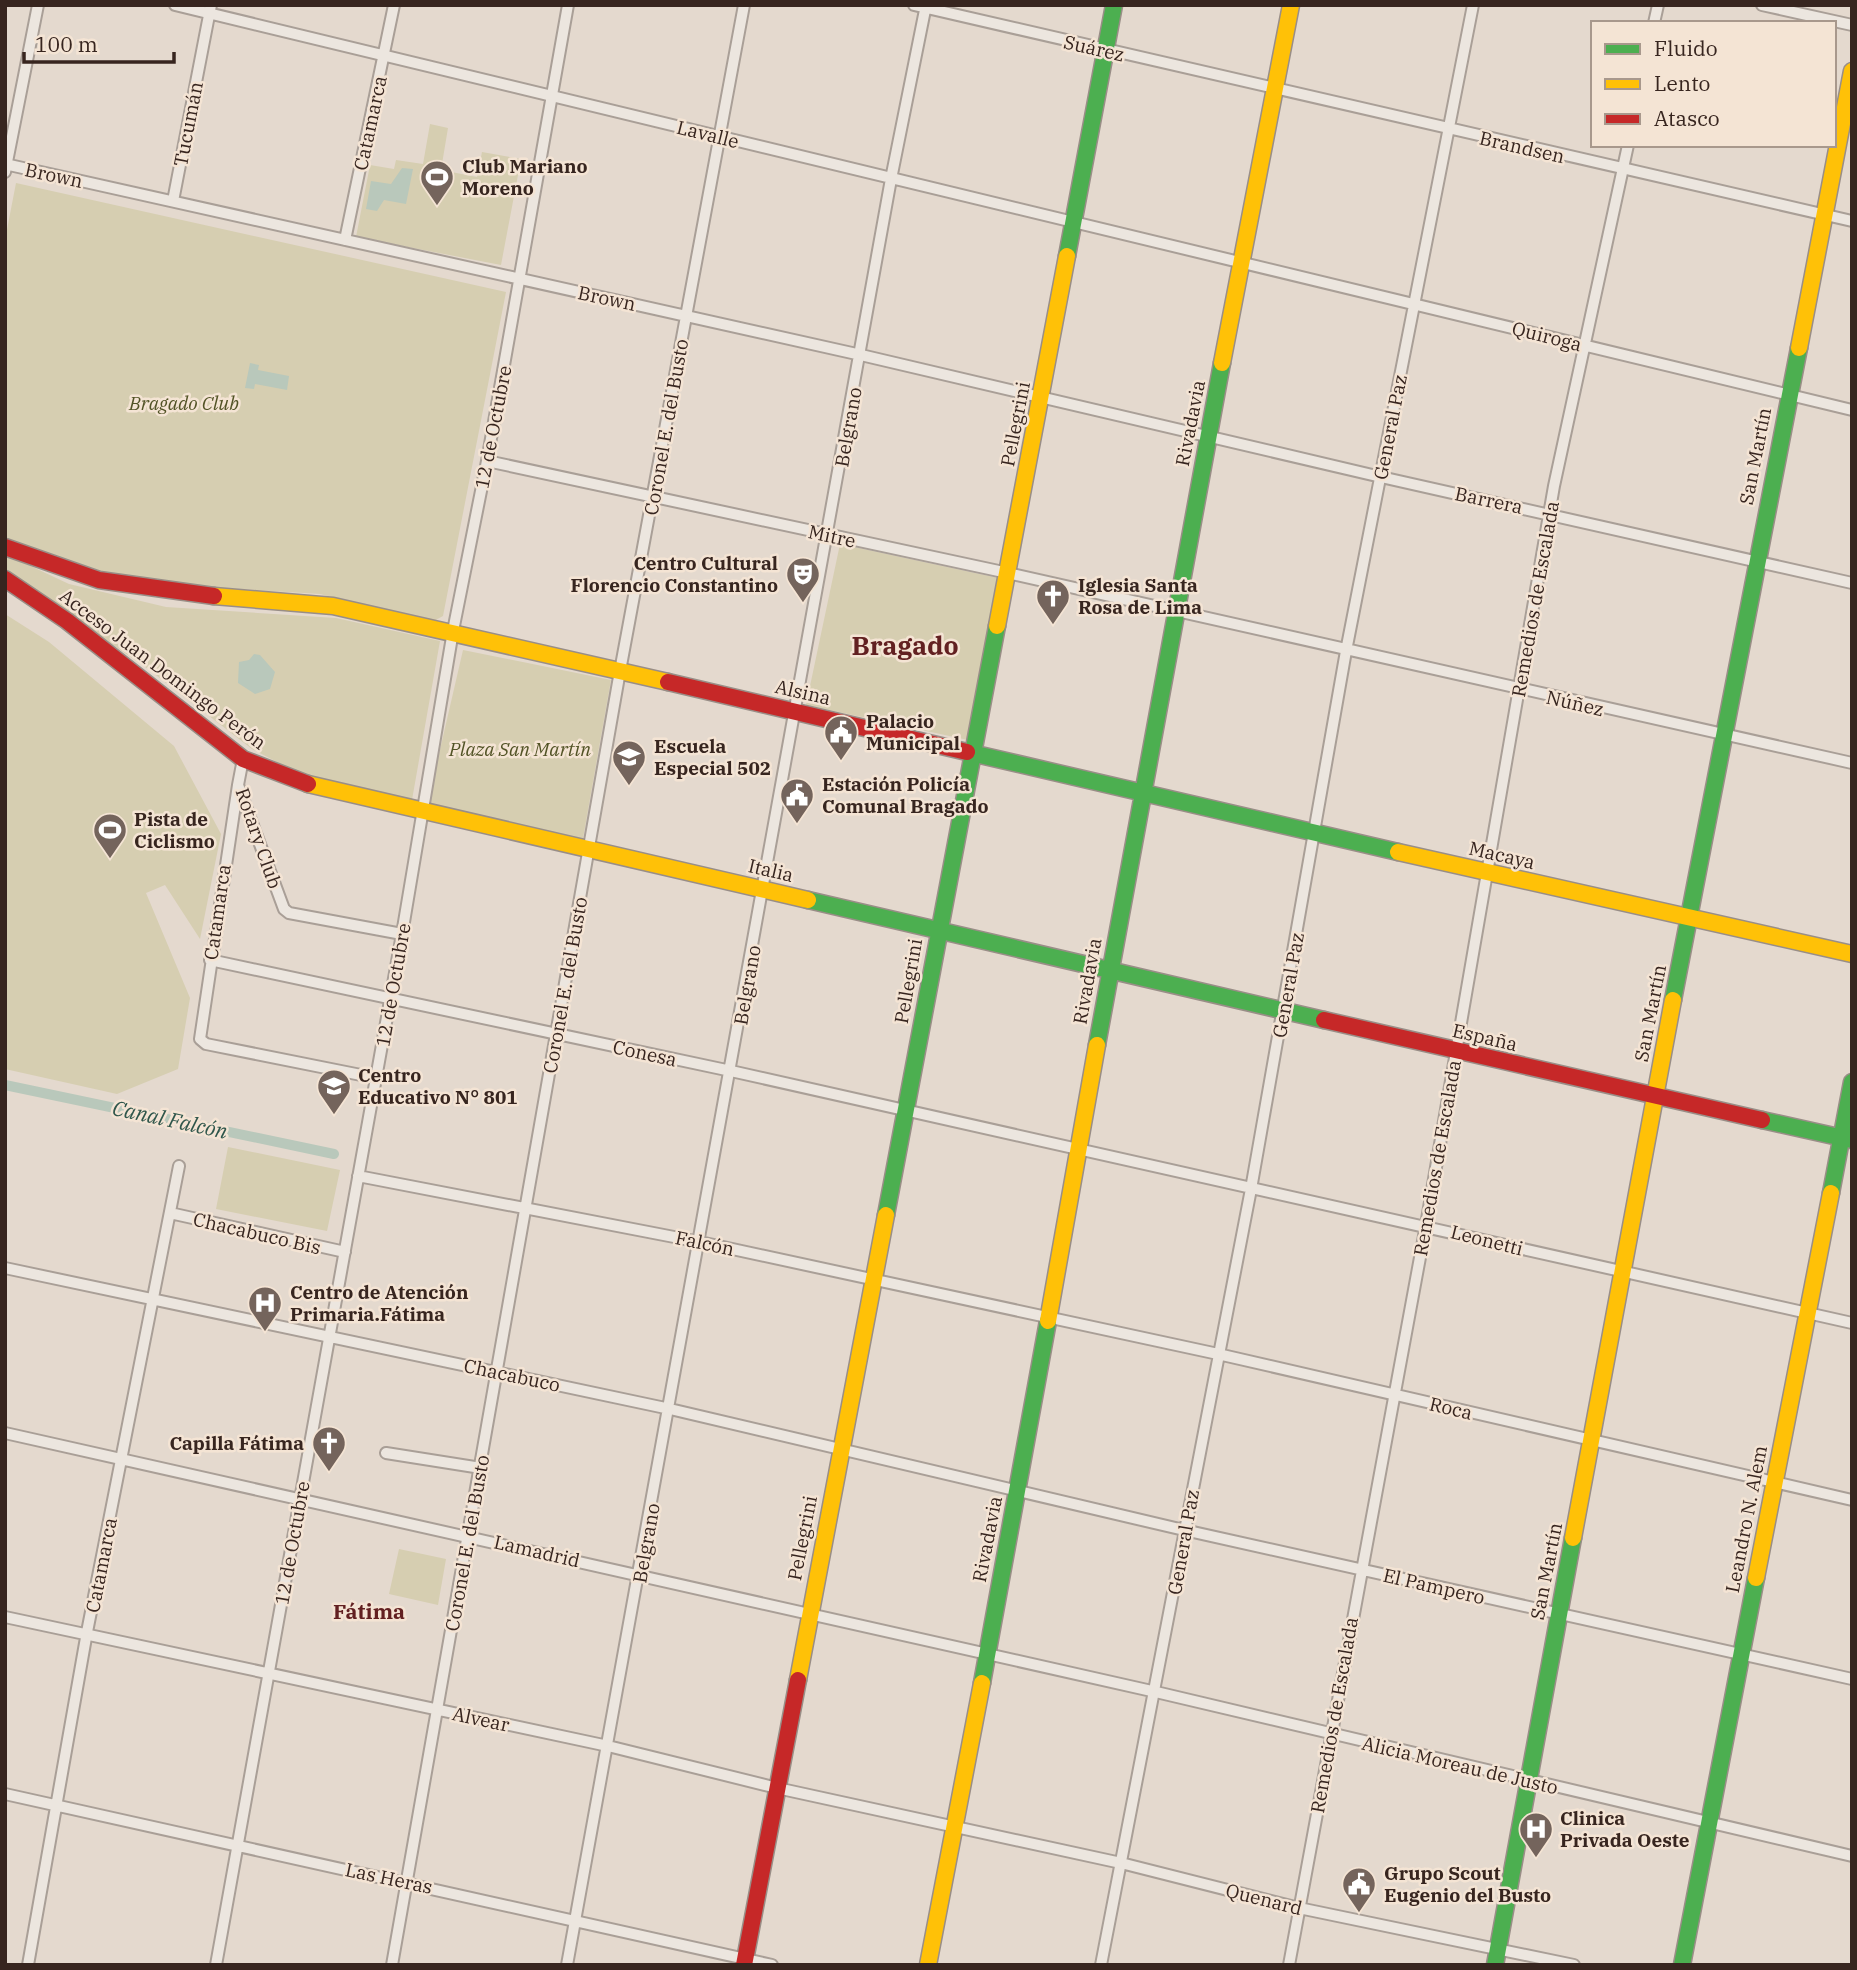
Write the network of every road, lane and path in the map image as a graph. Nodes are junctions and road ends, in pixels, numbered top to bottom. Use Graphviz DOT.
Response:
graph roads {
  1 [pos="38,5"];
  2 [pos="175,5"];
  3 [pos="394,5"];
  4 [pos="568,5"];
  5 [pos="744,5"];
  6 [pos="1114,5"];
  7 [pos="1291,5"];
  8 [pos="1473,5"];
  9 [pos="1762,5"];
  10 [pos="922,6"];
  11 [pos="210,9"];
  12 [pos="1834,21"];
  13 [pos="1106,51"];
  14 [pos="385,54"];
  15 [pos="1852,71"];
  16 [pos="1275,90"];
  17 [pos="551,96"];
  18 [pos="1448,129"];
  19 [pos="718,136"];
  20 [pos="1628,147"];
  21 [pos="6,167"];
  22 [pos="1623,170"];
  23 [pos="891,179"];
  24 [pos="173,201"];
  25 [pos="1822,215"];
  26 [pos="1852,221"];
  27 [pos="1073,223"];
  28 [pos="345,240"];
  29 [pos="1242,262"];
  30 [pos="520,279"];
  31 [pos="1414,304"];
  32 [pos="687,316"];
  33 [pos="1586,346"];
  34 [pos="861,355"];
  35 [pos="1788,396"];
  36 [pos="1042,397"];
  37 [pos="1852,410"];
  38 [pos="1209,434"];
  39 [pos="487,461"];
  40 [pos="1381,477"];
  41 [pos="653,497"];
  42 [pos="1549,514"];
  43 [pos="828,536"];
  44 [pos="5,547"];
  45 [pos="1757,559"];
  46 [pos="1008,573"];
  47 [pos="5,579"];
  48 [pos="1852,583"];
  49 [pos="1177,611"];
  50 [pos="453,631"];
  51 [pos="1346,651"];
  52 [pos="620,671"];
  53 [pos="1519,690"];
  54 [pos="796,712"];
  55 [pos="1726,737"];
  56 [pos="975,754"];
  57 [pos="243,759"];
  58 [pos="1852,763"];
  59 [pos="238,785"];
  60 [pos="1144,794"];
  61 [pos="423,811"];
  62 [pos="1316,834"];
  63 [pos="589,850"];
  64 [pos="1487,873"];
  65 [pos="764,890"];
  66 [pos="1690,918"];
  67 [pos="939,929"];
  68 [pos="402,934"];
  69 [pos="1852,954"];
  70 [pos="210,960"];
  71 [pos="1110,969"];
  72 [pos="390,998"];
  73 [pos="1283,1012"];
  74 [pos="556,1034"];
  75 [pos="1456,1052"];
  76 [pos="732,1072"];
  77 [pos="376,1078"];
  78 [pos="1852,1082"];
  79 [pos="1654,1097"];
  80 [pos="906,1110"];
  81 [pos="1846,1139"];
  82 [pos="1080,1150"];
  83 [pos="179,1166"];
  84 [pos="358,1176"];
  85 [pos="1251,1189"];
  86 [pos="528,1206"];
  87 [pos="170,1213"];
  88 [pos="1426,1225"];
  89 [pos="700,1242"];
  90 [pos="345,1252"];
  91 [pos="5,1268"];
  92 [pos="1621,1272"];
  93 [pos="874,1281"];
  94 [pos="152,1297"];
  95 [pos="1807,1313"];
  96 [pos="1050,1319"];
  97 [pos="1852,1323"];
  98 [pos="330,1334"];
  99 [pos="1218,1354"];
  100 [pos="498,1372"];
  101 [pos="1394,1394"];
  102 [pos="670,1409"];
  103 [pos="5,1433"];
  104 [pos="1593,1442"];
  105 [pos="841,1449"];
  106 [pos="386,1453"];
  107 [pos="122,1461"];
  108 [pos="481,1468"];
  109 [pos="1775,1482"];
  110 [pos="1017,1491"];
  111 [pos="300,1498"];
  112 [pos="1852,1500"];
  113 [pos="1185,1530"];
  114 [pos="470,1536"];
  115 [pos="1360,1568"];
  116 [pos="640,1574"];
  117 [pos="1559,1614"];
  118 [pos="809,1615"];
  119 [pos="5,1617"];
  120 [pos="87,1632"];
  121 [pos="986,1654"];
  122 [pos="1742,1654"];
  123 [pos="268,1674"];
  124 [pos="1852,1679"];
  125 [pos="1156,1692"];
  126 [pos="437,1709"];
  127 [pos="1331,1735"];
  128 [pos="608,1745"];
  129 [pos="1528,1780"];
  130 [pos="777,1788"];
  131 [pos="5,1794"];
  132 [pos="57,1806"];
  133 [pos="1710,1822"];
  134 [pos="955,1826"];
  135 [pos="238,1846"];
  136 [pos="1852,1856"];
  137 [pos="1121,1863"];
  138 [pos="407,1882"];
  139 [pos="1299,1908"];
  140 [pos="576,1919"];
  141 [pos="1496,1957"];
  142 [pos="744,1962"];
  143 [pos="28,1965"];
  144 [pos="216,1965"];
  145 [pos="392,1965"];
  146 [pos="568,1965"];
  147 [pos="772,1965"];
  148 [pos="928,1965"];
  149 [pos="1101,1965"];
  150 [pos="1289,1965"];
  151 [pos="1574,1965"];
  152 [pos="1682,1965"];
  1 -- 21 [label="street"];
  2 -- 11 [label="street, Lavalle"];
  3 -- 14 [label="street, Catamarca"];
  4 -- 17 [label="street, 12 de Octubre"];
  5 -- 19 [label="street, Coronel E. del Busto"];
  6 -- 13 [label="main road, Pellegrini"];
  7 -- 16 [label="main road, Rivadavia"];
  8 -- 18 [label="street, General Paz"];
  9 -- 12 [label="street"];
  10 -- 13 [label="street, Suárez"];
  10 -- 23 [label="street, Belgrano"];
  11 -- 14 [label="street, Lavalle"];
  11 -- 24 [label="street, Tucumán"];
  13 -- 16 [label="street, Suárez"];
  13 -- 27 [label="main road, Pellegrini"];
  14 -- 17 [label="street, Lavalle"];
  14 -- 28 [label="street, Catamarca"];
  15 -- 25 [label="main road, San Martín"];
  16 -- 18 [label="street, Brandsen"];
  16 -- 29 [label="main road, Rivadavia"];
  17 -- 19 [label="street, Lavalle"];
  17 -- 30 [label="street, 12 de Octubre"];
  18 -- 22 [label="street, Brandsen"];
  18 -- 31 [label="street, General Paz"];
  19 -- 23 [label="street, Lavalle"];
  19 -- 32 [label="street, Coronel E. del Busto"];
  20 -- 22 [label="street, Remedios de Escalada"];
  21 -- 24 [label="street, Brown"];
  22 -- 25 [label="street, Brandsen"];
  22 -- 33 [label="street, Remedios de Escalada"];
  23 -- 27 [label="street, Lavalle"];
  23 -- 34 [label="street, Belgrano"];
  24 -- 28 [label="street, Brown"];
  25 -- 26 [label="street, Brandsen"];
  25 -- 35 [label="main road, San Martín"];
  27 -- 29 [label="street, Lavalle"];
  27 -- 36 [label="main road, Pellegrini"];
  28 -- 30 [label="street, Brown"];
  29 -- 31 [label="street, Quiroga"];
  29 -- 38 [label="main road, Rivadavia"];
  30 -- 32 [label="street, Brown"];
  30 -- 39 [label="street, 12 de Octubre"];
  31 -- 33 [label="street, Quiroga"];
  31 -- 40 [label="street, General Paz"];
  32 -- 34 [label="street, Brown"];
  32 -- 41 [label="street, Coronel E. del Busto"];
  33 -- 35 [label="street, Quiroga"];
  33 -- 42 [label="street, Remedios de Escalada"];
  34 -- 36 [label="street, Brown"];
  34 -- 43 [label="street, Belgrano"];
  35 -- 37 [label="street, Quiroga"];
  35 -- 45 [label="main road, San Martín"];
  36 -- 38 [label="street, Brown"];
  36 -- 46 [label="main road, Pellegrini"];
  38 -- 40 [label="street, Barrera"];
  38 -- 49 [label="main road, Rivadavia"];
  39 -- 41 [label="street, Mitre"];
  39 -- 50 [label="street, 12 de Octubre"];
  40 -- 42 [label="street, Barrera"];
  40 -- 51 [label="street, General Paz"];
  41 -- 43 [label="street, Mitre"];
  41 -- 52 [label="street, Coronel E. del Busto"];
  42 -- 45 [label="street, Barrera"];
  42 -- 53 [label="street, Remedios de Escalada"];
  43 -- 46 [label="street, Mitre"];
  43 -- 54 [label="street, Belgrano"];
  44 -- 50 [label="main road, Acceso Juan Domingo Perón"];
  45 -- 48 [label="street, Barrera"];
  45 -- 55 [label="main road, San Martín"];
  46 -- 49 [label="street, Mitre"];
  46 -- 56 [label="main road, Pellegrini"];
  47 -- 57 [label="main road, Acceso Juan Domingo Perón"];
  49 -- 51 [label="street, Núñez"];
  49 -- 60 [label="main road, Rivadavia"];
  50 -- 52 [label="main road, Alsina"];
  50 -- 61 [label="street, 12 de Octubre"];
  51 -- 53 [label="street, Núñez"];
  51 -- 62 [label="street, General Paz"];
  52 -- 54 [label="main road, Alsina"];
  52 -- 63 [label="street, Coronel E. del Busto"];
  53 -- 55 [label="street, Núñez"];
  53 -- 64 [label="street, Remedios de Escalada"];
  54 -- 56 [label="main road, Alsina"];
  54 -- 65 [label="street, Belgrano"];
  55 -- 58 [label="street, Núñez"];
  55 -- 66 [label="main road, San Martín"];
  56 -- 60 [label="main road, Alsina"];
  56 -- 67 [label="main road, Pellegrini"];
  57 -- 59 [label="street, Rotary Club"];
  57 -- 61 [label="main road, Acceso Juan Domingo Perón"];
  59 -- 68 [label="street, Rotary Club"];
  59 -- 70 [label="street, Catamarca"];
  60 -- 62 [label="main road, Macaya"];
  60 -- 71 [label="main road, Rivadavia"];
  61 -- 63 [label="main road, Italia"];
  61 -- 68 [label="street, 12 de Octubre"];
  62 -- 64 [label="main road, Macaya"];
  62 -- 73 [label="street, General Paz"];
  63 -- 65 [label="main road, Italia"];
  63 -- 74 [label="street, Coronel E. del Busto"];
  64 -- 66 [label="main road, Macaya"];
  64 -- 75 [label="street, Remedios de Escalada"];
  65 -- 67 [label="main road, Italia"];
  65 -- 76 [label="street, Belgrano"];
  66 -- 69 [label="main road, Macaya"];
  66 -- 79 [label="main road, San Martín"];
  67 -- 71 [label="main road, Italia"];
  67 -- 80 [label="main road, Pellegrini"];
  68 -- 72 [label="street, 12 de Octubre"];
  70 -- 72 [label="street, Conesa"];
  70 -- 77 [label="street, Catamarca"];
  71 -- 73 [label="main road, España"];
  71 -- 82 [label="main road, Rivadavia"];
  72 -- 74 [label="street, Conesa"];
  72 -- 77 [label="street, 12 de Octubre"];
  73 -- 75 [label="main road, España"];
  73 -- 85 [label="street, General Paz"];
  74 -- 76 [label="street, Conesa"];
  74 -- 86 [label="street, Coronel E. del Busto"];
  75 -- 79 [label="main road, España"];
  75 -- 88 [label="street, Remedios de Escalada"];
  76 -- 80 [label="street, Conesa"];
  76 -- 89 [label="street, Belgrano"];
  77 -- 84 [label="street, 12 de Octubre"];
  78 -- 81 [label="main road, Leandro N. Alem"];
  79 -- 81 [label="main road, España"];
  79 -- 92 [label="main road, San Martín"];
  80 -- 82 [label="street, Conesa"];
  80 -- 93 [label="main road, Pellegrini"];
  81 -- 95 [label="main road, Leandro N. Alem"];
  82 -- 85 [label="street, Leonetti"];
  82 -- 96 [label="main road, Rivadavia"];
  83 -- 87 [label="street, Catamarca"];
  84 -- 86 [label="street, Falcón"];
  84 -- 90 [label="street, 12 de Octubre"];
  85 -- 88 [label="street, Leonetti"];
  85 -- 99 [label="street, General Paz"];
  86 -- 89 [label="street, Falcón"];
  86 -- 100 [label="street, Coronel E. del Busto"];
  87 -- 90 [label="street, Chacabuco Bis"];
  87 -- 94 [label="street, Catamarca"];
  88 -- 92 [label="street, Leonetti"];
  88 -- 101 [label="street, Remedios de Escalada"];
  89 -- 93 [label="street, Falcón"];
  89 -- 102 [label="street, Belgrano"];
  90 -- 98 [label="street, 12 de Octubre"];
  91 -- 94 [label="street, Chacabuco"];
  92 -- 95 [label="street, Leonetti"];
  92 -- 104 [label="main road, San Martín"];
  93 -- 96 [label="street, Falcón"];
  93 -- 105 [label="main road, Pellegrini"];
  94 -- 98 [label="street, Chacabuco"];
  94 -- 107 [label="street, Catamarca"];
  95 -- 97 [label="street, Leonetti"];
  95 -- 109 [label="main road, Leandro N. Alem"];
  96 -- 99 [label="street, Roca"];
  96 -- 110 [label="main road, Rivadavia"];
  98 -- 100 [label="street, Chacabuco"];
  98 -- 111 [label="street, 12 de Octubre"];
  99 -- 101 [label="street, Roca"];
  99 -- 113 [label="street, General Paz"];
  100 -- 102 [label="street, Chacabuco"];
  100 -- 108 [label="street, Coronel E. del Busto"];
  101 -- 104 [label="street, Roca"];
  101 -- 115 [label="street, Remedios de Escalada"];
  102 -- 105 [label="street, Chacabuco"];
  102 -- 116 [label="street, Belgrano"];
  103 -- 107 [label="street, Lamadrid"];
  104 -- 109 [label="street, Roca"];
  104 -- 117 [label="main road, San Martín"];
  105 -- 110 [label="street, Chacabuco"];
  105 -- 118 [label="main road, Pellegrini"];
  106 -- 108 [label="street"];
  107 -- 111 [label="street, Lamadrid"];
  107 -- 120 [label="street, Catamarca"];
  108 -- 114 [label="street, Coronel E. del Busto"];
  109 -- 112 [label="street, Roca"];
  109 -- 122 [label="main road, Leandro N. Alem"];
  110 -- 113 [label="street, El Pampero"];
  110 -- 121 [label="main road, Rivadavia"];
  111 -- 114 [label="street, Lamadrid"];
  111 -- 123 [label="street, 12 de Octubre"];
  113 -- 115 [label="street, El Pampero"];
  113 -- 125 [label="street, General Paz"];
  114 -- 116 [label="street, Lamadrid"];
  114 -- 126 [label="street, Coronel E. del Busto"];
  115 -- 117 [label="street, El Pampero"];
  115 -- 127 [label="street, Remedios de Escalada"];
  116 -- 118 [label="street, Lamadrid"];
  116 -- 128 [label="street, Belgrano"];
  117 -- 122 [label="street, El Pampero"];
  117 -- 129 [label="main road, San Martín"];
  118 -- 121 [label="street, Lamadrid"];
  118 -- 130 [label="main road, Pellegrini"];
  119 -- 120 [label="street, Alvear"];
  120 -- 123 [label="street, Alvear"];
  120 -- 132 [label="street, Catamarca"];
  121 -- 125 [label="street, Alicia Moreau de Justo"];
  121 -- 134 [label="main road, Rivadavia"];
  122 -- 124 [label="street, El Pampero"];
  122 -- 133 [label="main road, Leandro N. Alem"];
  123 -- 126 [label="street, Alvear"];
  123 -- 135 [label="street, 12 de Octubre"];
  125 -- 127 [label="street, Alicia Moreau de Justo"];
  125 -- 137 [label="street, General Paz"];
  126 -- 128 [label="street, Alvear"];
  126 -- 138 [label="street, Coronel E. del Busto"];
  127 -- 129 [label="street, Alicia Moreau de Justo"];
  127 -- 139 [label="street, Remedios de Escalada"];
  128 -- 130 [label="street, Alvear"];
  128 -- 140 [label="street, Belgrano"];
  129 -- 133 [label="street, Alicia Moreau de Justo"];
  129 -- 141 [label="main road, San Martín"];
  130 -- 134 [label="street, Alvear"];
  130 -- 142 [label="main road, Pellegrini"];
  131 -- 132 [label="street, Las Heras"];
  132 -- 135 [label="street, Las Heras"];
  132 -- 143 [label="street, Catamarca"];
  133 -- 136 [label="street, Alicia Moreau de Justo"];
  133 -- 152 [label="main road, Leandro N. Alem"];
  134 -- 137 [label="street, Quenard"];
  134 -- 148 [label="main road, Rivadavia"];
  135 -- 138 [label="street, Las Heras"];
  135 -- 144 [label="street, 12 de Octubre"];
  137 -- 139 [label="street, Quenard"];
  137 -- 149 [label="street, General Paz"];
  138 -- 140 [label="street, Las Heras"];
  138 -- 145 [label="street, Coronel E. del Busto"];
  139 -- 141 [label="street, Quenard"];
  139 -- 150 [label="street, Remedios de Escalada"];
  140 -- 142 [label="street, Las Heras"];
  140 -- 146 [label="street, Belgrano"];
  141 -- 151 [label="street, Quenard"];
  142 -- 147 [label="street, Las Heras"];
}
